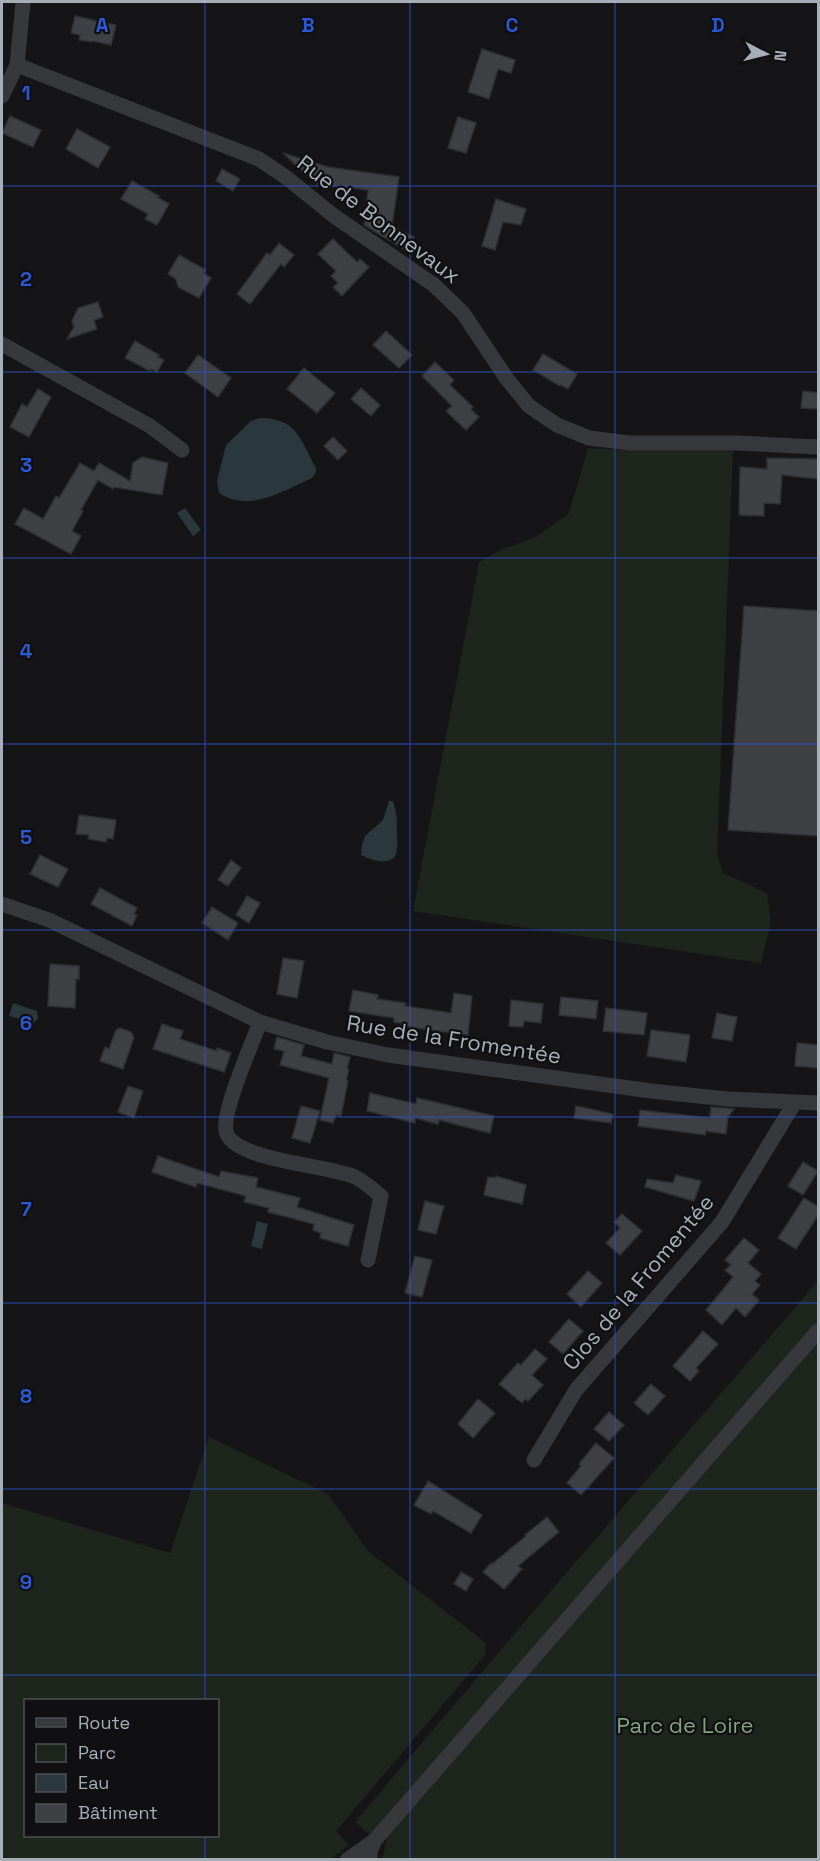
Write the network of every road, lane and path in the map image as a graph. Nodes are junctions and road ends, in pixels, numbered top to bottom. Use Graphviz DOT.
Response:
graph roads {
  1 [pos="23,2"];
  2 [pos="17,66"];
  3 [pos="2,96"];
  4 [pos="2,344"];
  5 [pos="819,447"];
  6 [pos="182,450"];
  7 [pos="2,904"];
  8 [pos="260,1022"];
  9 [pos="795,1102"];
  10 [pos="819,1103"];
  11 [pos="368,1260"];
  12 [pos="819,1331"];
  13 [pos="534,1461"];
  14 [pos="375,1840"];
  15 [pos="347,1860"];
  16 [pos="370,1860"];
  1 -- 2 [label="street"];
  2 -- 3 [label="street"];
  2 -- 5 [label="street, Rue de Bonnevaux"];
  4 -- 6 [label="street"];
  7 -- 8 [label="street, Rue de la Fromentée"];
  8 -- 9 [label="street, Rue de la Fromentée"];
  8 -- 11 [label="street"];
  9 -- 10 [label="street, Rue de la Fromentée"];
  9 -- 13 [label="street, Clos de la Fromentée"];
  12 -- 14 [label="street"];
  14 -- 15 [label="street"];
  14 -- 16 [label="street"];
}
